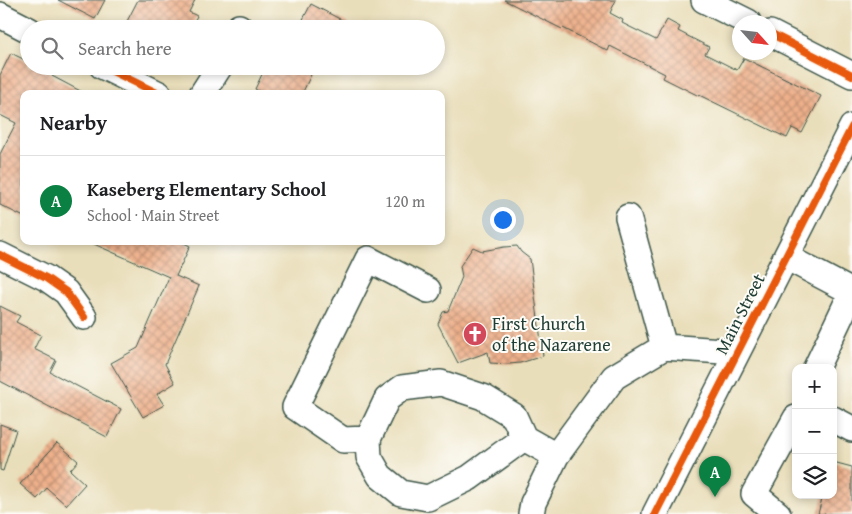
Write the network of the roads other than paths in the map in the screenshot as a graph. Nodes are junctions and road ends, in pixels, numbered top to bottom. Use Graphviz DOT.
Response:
graph roads {
  1 [pos="704,0"];
  2 [pos="0,15"];
  3 [pos="734,15"];
  4 [pos="20,25"];
  5 [pos="777,37"];
  6 [pos="120,75"];
  7 [pos="214,75"];
  8 [pos="852,75"];
  9 [pos="151,90"];
  10 [pos="205,90"];
  11 [pos="852,127"];
  12 [pos="628,218"];
  13 [pos="0,254"];
  14 [pos="786,257"];
  15 [pos="428,290"];
  16 [pos="84,317"];
  17 [pos="664,347"];
  18 [pos="737,352"];
  19 [pos="818,364"];
  20 [pos="837,421"];
  21 [pos="792,425"];
  22 [pos="852,429"];
  23 [pos="524,438"];
  24 [pos="368,439"];
  25 [pos="556,456"];
  26 [pos="749,504"];
  27 [pos="531,514"];
  28 [pos="654,514"];
  29 [pos="778,514"];
  1 -- 3 [label="street"];
  2 -- 4 [label="street"];
  5 -- 8 [label="street"];
  6 -- 9 [label="street"];
  7 -- 10 [label="street"];
  11 -- 14 [label="street, Main Street"];
  12 -- 17 [label="street"];
  13 -- 16 [label="street"];
  14 -- 18 [label="street, Main Street"];
  14 -- 19 [label="street"];
  15 -- 24 [label="street"];
  17 -- 18 [label="street"];
  17 -- 25 [label="street"];
  18 -- 28 [label="street, Main Street"];
  20 -- 22 [label="street"];
  21 -- 26 [label="street"];
  23 -- 24 [label="street"];
  23 -- 24 [label="street"];
  23 -- 25 [label="street"];
  25 -- 27 [label="street"];
  26 -- 29 [label="street"];
}
